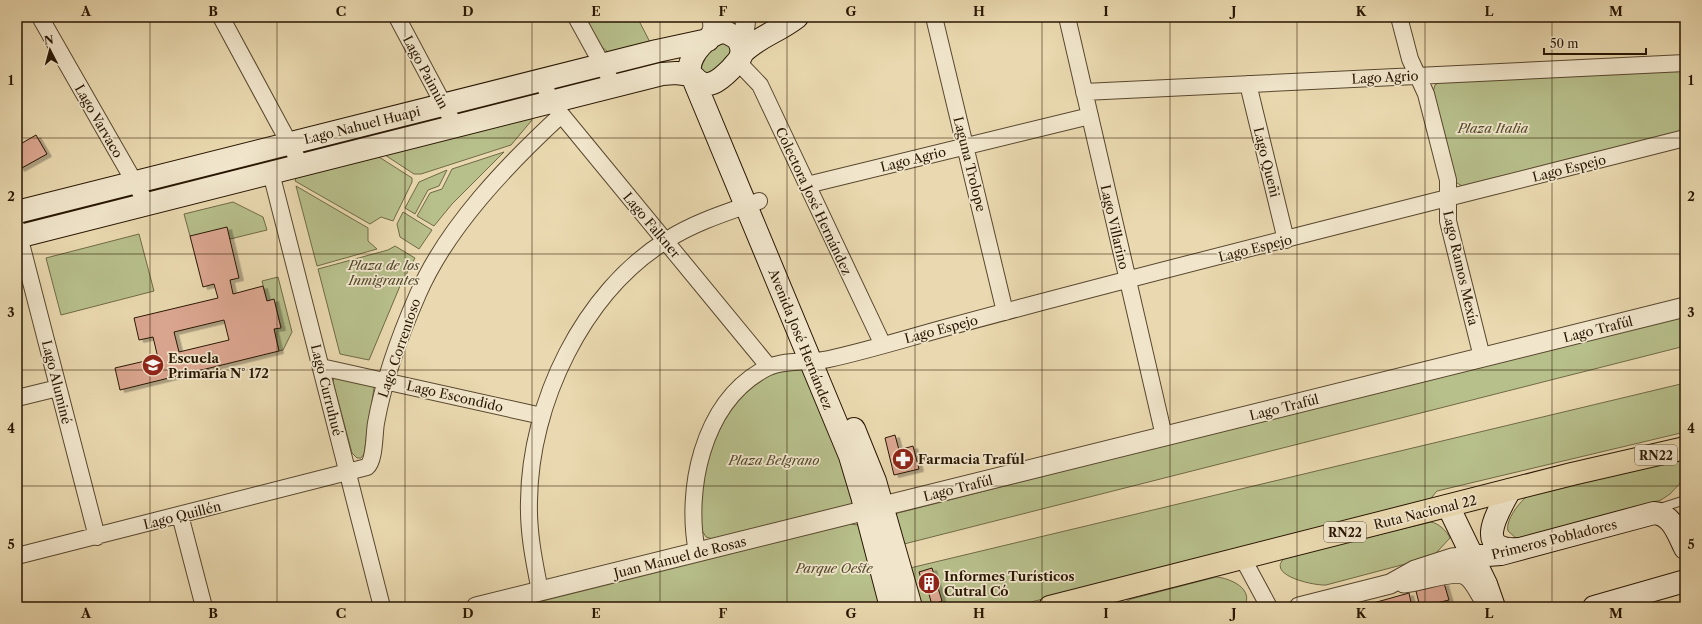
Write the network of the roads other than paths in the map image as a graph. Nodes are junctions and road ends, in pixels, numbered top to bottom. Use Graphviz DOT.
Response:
graph roads {
  1 [pos="40,17"];
  2 [pos="221,17"];
  3 [pos="397,17"];
  4 [pos="576,17"];
  5 [pos="783,17"];
  6 [pos="797,17"];
  7 [pos="934,17"];
  8 [pos="1067,17"];
  9 [pos="1399,17"];
  10 [pos="746,22"];
  11 [pos="713,32"];
  12 [pos="740,56"];
  13 [pos="1685,63"];
  14 [pos="602,64"];
  15 [pos="693,76"];
  16 [pos="1418,76"];
  17 [pos="542,79"];
  18 [pos="721,80"];
  19 [pos="1248,84"];
  20 [pos="614,86"];
  21 [pos="1084,92"];
  22 [pos="444,104"];
  23 [pos="556,109"];
  24 [pos="1090,116"];
  25 [pos="455,126"];
  26 [pos="1685,138"];
  27 [pos="289,143"];
  28 [pos="965,146"];
  29 [pos="301,165"];
  30 [pos="271,173"];
  31 [pos="134,182"];
  32 [pos="807,185"];
  33 [pos="1448,199"];
  34 [pos="753,203"];
  35 [pos="147,204"];
  36 [pos="17,212"];
  37 [pos="18,234"];
  38 [pos="1286,240"];
  39 [pos="665,241"];
  40 [pos="1128,280"];
  41 [pos="1685,307"];
  42 [pos="1005,312"];
  43 [pos="882,345"];
  44 [pos="1482,357"];
  45 [pos="818,360"];
  46 [pos="321,367"];
  47 [pos="769,367"];
  48 [pos="386,381"];
  49 [pos="58,388"];
  50 [pos="17,398"];
  51 [pos="542,416"];
  52 [pos="1164,436"];
  53 [pos="1685,448"];
  54 [pos="348,473"];
  55 [pos="1510,490"];
  56 [pos="1685,500"];
  57 [pos="1448,506"];
  58 [pos="874,508"];
  59 [pos="1650,514"];
  60 [pos="180,515"];
  61 [pos="96,536"];
  62 [pos="1685,548"];
  63 [pos="1519,549"];
  64 [pos="697,552"];
  65 [pos="17,556"];
  66 [pos="1473,556"];
  67 [pos="1242,557"];
  68 [pos="1685,581"];
  69 [pos="1390,584"];
  70 [pos="1128,587"];
  71 [pos="540,591"];
  72 [pos="204,607"];
  73 [pos="382,607"];
  74 [pos="476,607"];
  75 [pos="891,607"];
  76 [pos="911,607"];
  77 [pos="1050,607"];
  78 [pos="1097,607"];
  79 [pos="1269,607"];
  80 [pos="1299,607"];
  81 [pos="1493,607"];
  82 [pos="1594,607"];
  1 -- 31 [label="street, Lago Varvaco"];
  2 -- 27 [label="street"];
  3 -- 22 [label="street, Lago Paimún"];
  4 -- 14 [label="street"];
  5 -- 10 [label="main road, Lago Nahuel Huapi"];
  6 -- 12 [label="main road"];
  7 -- 28 [label="street, Laguna Trolope"];
  8 -- 21 [label="street, Lago Villarino"];
  9 -- 16 [label="street, Lago Ramos Mexía"];
  10 -- 11 [label="main road, Lago Nahuel Huapi"];
  10 -- 12 [label="street"];
  11 -- 12 [label="main road"];
  11 -- 14 [label="main road, Lago Nahuel Huapi"];
  11 -- 15 [label="main road, Avenida José Hernández"];
  12 -- 18 [label="main road"];
  12 -- 32 [label="street, Colectora José Hernández"];
  13 -- 16 [label="street, Lago Agrio"];
  14 -- 17 [label="main road, Lago Nahuel Huapi"];
  14 -- 20 [label="street"];
  15 -- 18 [label="main road"];
  15 -- 20 [label="main road, Lago Nahuel Huapi"];
  15 -- 34 [label="main road, Avenida José Hernández"];
  16 -- 19 [label="street, Lago Agrio"];
  16 -- 33 [label="street, Lago Ramos Mexía"];
  17 -- 22 [label="main road, Lago Nahuel Huapi"];
  17 -- 23 [label="street, Lago Falkner"];
  18 -- 34 [label="main road, Avenida José Hernández"];
  19 -- 21 [label="street, Lago Agrio"];
  19 -- 38 [label="street, Lago Queñi"];
  20 -- 23 [label="main road, Lago Nahuel Huapi"];
  21 -- 24 [label="street, Lago Villarino"];
  22 -- 25 [label="street, Lago Paimún"];
  22 -- 27 [label="main road, Lago Nahuel Huapi"];
  23 -- 25 [label="main road, Lago Nahuel Huapi"];
  23 -- 39 [label="street, Lago Falkner"];
  23 -- 48 [label="street, Lago Correntoso"];
  24 -- 28 [label="street, Lago Agrio"];
  24 -- 40 [label="street, Lago Villarino"];
  25 -- 29 [label="main road, Lago Nahuel Huapi"];
  26 -- 33 [label="street, Lago Espejo"];
  27 -- 29 [label="street"];
  27 -- 31 [label="main road, Lago Nahuel Huapi"];
  28 -- 32 [label="street, Lago Agrio"];
  28 -- 42 [label="street, Laguna Trolope"];
  29 -- 30 [label="main road, Lago Nahuel Huapi"];
  30 -- 35 [label="main road, Lago Nahuel Huapi"];
  30 -- 46 [label="street, Lago Curruhué"];
  31 -- 35 [label="street, Lago Varvaco"];
  31 -- 36 [label="main road, Lago Nahuel Huapi"];
  32 -- 43 [label="street, Colectora José Hernández"];
  33 -- 38 [label="street, Lago Espejo"];
  33 -- 44 [label="street, Lago Ramos Mexía"];
  34 -- 39 [label="street"];
  34 -- 45 [label="main road, Avenida José Hernández"];
  35 -- 37 [label="main road, Lago Nahuel Huapi"];
  37 -- 49 [label="street, Lago Aluminé"];
  38 -- 40 [label="street, Lago Espejo"];
  39 -- 47 [label="street, Lago Falkner"];
  39 -- 51 [label="street"];
  40 -- 42 [label="street, Lago Espejo"];
  40 -- 52 [label="street, Lago Villarino"];
  41 -- 44 [label="street, Lago Trafúl"];
  42 -- 43 [label="street, Lago Espejo"];
  43 -- 45 [label="street, Lago Espejo"];
  44 -- 52 [label="street, Lago Trafúl"];
  45 -- 47 [label="street, Lago Espejo"];
  45 -- 58 [label="main road, Avenida José Hernández"];
  46 -- 48 [label="street, Lago Escondido"];
  46 -- 54 [label="street, Lago Curruhué"];
  47 -- 64 [label="street, Lago Espejo"];
  48 -- 51 [label="street, Lago Escondido"];
  48 -- 54 [label="street, Lago Correntoso"];
  49 -- 50 [label="street"];
  49 -- 61 [label="street, Lago Aluminé"];
  51 -- 71 [label="street"];
  52 -- 58 [label="street, Lago Trafúl"];
  53 -- 55 [label="highway, Ruta Nacional 22 / RN22"];
  54 -- 60 [label="street, Lago Quillén"];
  54 -- 73 [label="street, Lago Curruhué"];
  55 -- 57 [label="highway, Ruta Nacional 22 / RN22"];
  55 -- 63 [label="main road"];
  56 -- 59 [label="lane"];
  57 -- 66 [label="main road"];
  57 -- 67 [label="highway, Ruta Nacional 22 / RN22"];
  58 -- 64 [label="street, Juan Manuel de Rosas"];
  58 -- 75 [label="main road, Avenida José Hernández"];
  58 -- 76 [label="main road, Avenida José Hernández"];
  59 -- 62 [label="main road"];
  59 -- 63 [label="main road, Primeros Pobladores"];
  60 -- 61 [label="street, Lago Quillén"];
  60 -- 72 [label="street"];
  61 -- 65 [label="street, Lago Quillén"];
  63 -- 66 [label="main road, Primeros Pobladores"];
  64 -- 71 [label="street, Juan Manuel de Rosas"];
  66 -- 69 [label="street, Primeros Pobladores"];
  66 -- 81 [label="main road"];
  67 -- 70 [label="highway, Ruta Nacional 22 / RN22"];
  67 -- 79 [label="street"];
  68 -- 82 [label="main road"];
  69 -- 80 [label="street, Primeros Pobladores"];
  69 -- 81 [label="street"];
  70 -- 77 [label="highway, Ruta Nacional 22 / RN22"];
  70 -- 78 [label="street"];
  71 -- 74 [label="street, Juan Manuel de Rosas"];
}
